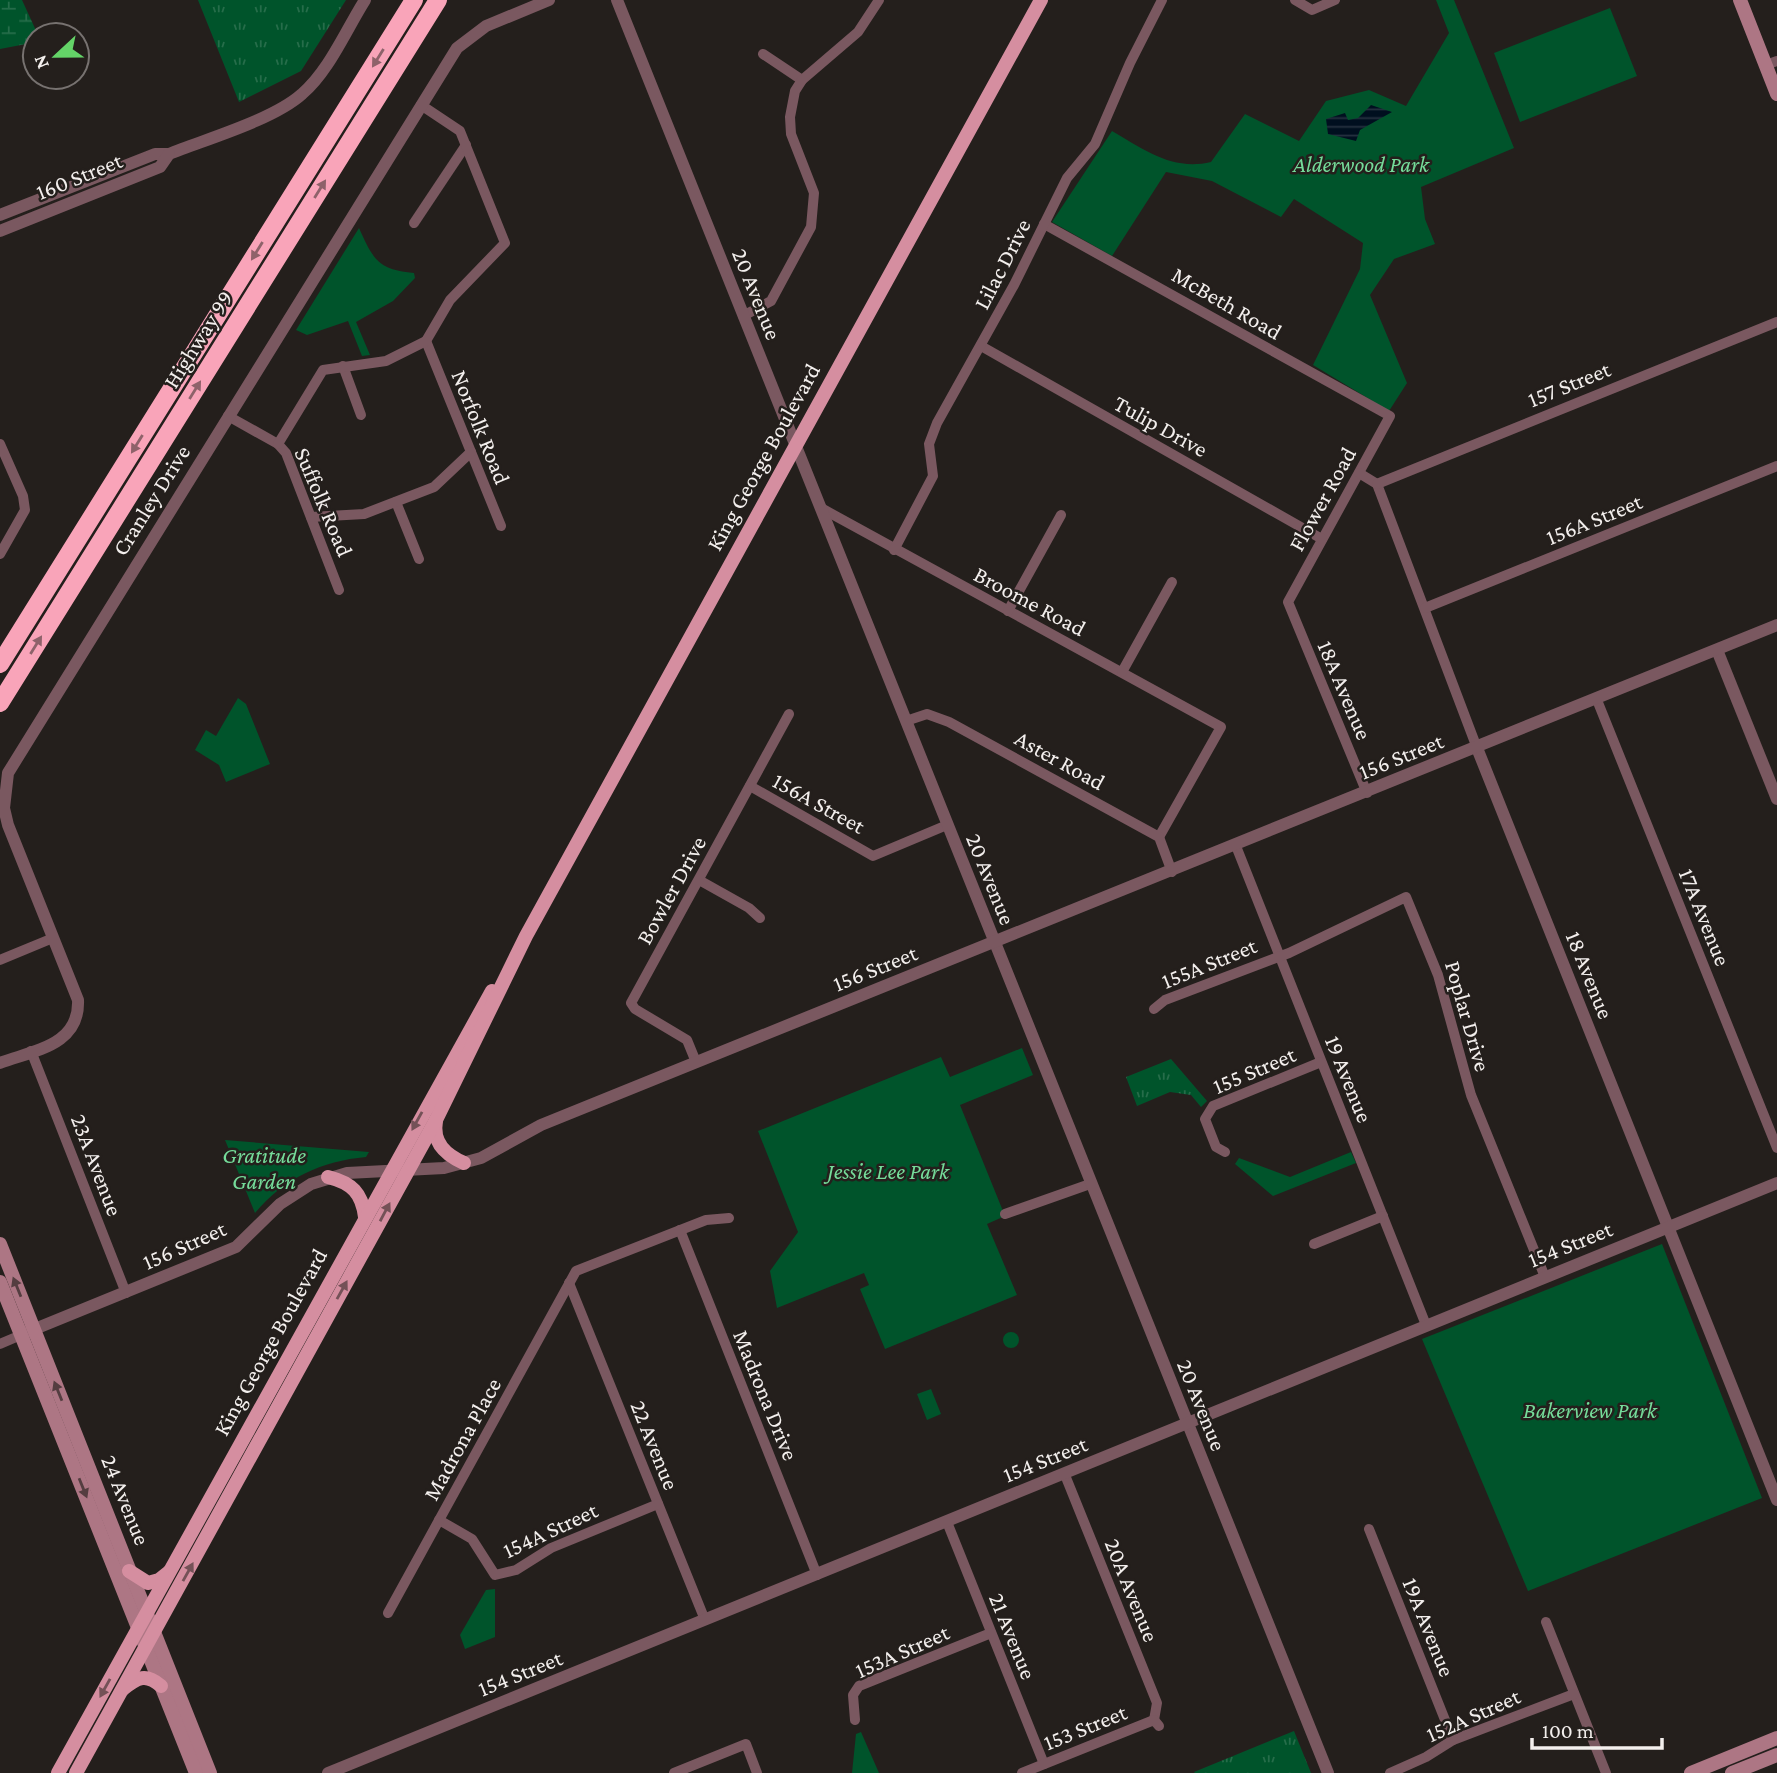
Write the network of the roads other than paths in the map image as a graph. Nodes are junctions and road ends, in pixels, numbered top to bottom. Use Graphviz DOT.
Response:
graph roads {
  1 [pos="365,0"];
  2 [pos="414,0"];
  3 [pos="438,0"];
  4 [pos="550,0"];
  5 [pos="617,0"];
  6 [pos="879,0"];
  7 [pos="1041,0"];
  8 [pos="1162,0"];
  9 [pos="1295,0"];
  10 [pos="1335,0"];
  11 [pos="1740,0"];
  12 [pos="763,54"];
  13 [pos="1771,63"];
  14 [pos="802,80"];
  15 [pos="1777,94"];
  16 [pos="421,105"];
  17 [pos="466,145"];
  18 [pos="169,154"];
  19 [pos="0,215"];
  20 [pos="414,223"];
  21 [pos="1044,224"];
  22 [pos="0,231"];
  23 [pos="743,316"];
  24 [pos="1777,322"];
  25 [pos="426,341"];
  26 [pos="981,346"];
  27 [pos="343,366"];
  28 [pos="361,415"];
  29 [pos="228,416"];
  30 [pos="1391,416"];
  31 [pos="0,444"];
  32 [pos="278,444"];
  33 [pos="796,447"];
  34 [pos="471,452"];
  35 [pos="1777,466"];
  36 [pos="1359,472"];
  37 [pos="1377,484"];
  38 [pos="396,502"];
  39 [pos="821,508"];
  40 [pos="1061,515"];
  41 [pos="311,517"];
  42 [pos="501,526"];
  43 [pos="1322,539"];
  44 [pos="894,550"];
  45 [pos="0,554"];
  46 [pos="419,559"];
  47 [pos="1172,582"];
  48 [pos="339,590"];
  49 [pos="1288,601"];
  50 [pos="1425,608"];
  51 [pos="1008,611"];
  52 [pos="1777,625"];
  53 [pos="1717,650"];
  54 [pos="0,664"];
  55 [pos="1122,672"];
  56 [pos="1597,699"];
  57 [pos="0,703"];
  58 [pos="789,714"];
  59 [pos="906,721"];
  60 [pos="1476,748"];
  61 [pos="750,786"];
  62 [pos="1367,793"];
  63 [pos="1777,799"];
  64 [pos="947,825"];
  65 [pos="1159,836"];
  66 [pos="1236,846"];
  67 [pos="1172,872"];
  68 [pos="699,880"];
  69 [pos="760,918"];
  70 [pos="526,936"];
  71 [pos="53,938"];
  72 [pos="994,942"];
  73 [pos="1279,956"];
  74 [pos="0,960"];
  75 [pos="1154,1009"];
  76 [pos="31,1051"];
  77 [pos="696,1062"];
  78 [pos="1321,1062"];
  79 [pos="0,1063"];
  80 [pos="436,1120"];
  81 [pos="1777,1148"];
  82 [pos="1224,1152"];
  83 [pos="464,1163"];
  84 [pos="390,1170"];
  85 [pos="407,1170"];
  86 [pos="328,1177"];
  87 [pos="1777,1183"];
  88 [pos="1090,1184"];
  89 [pos="1005,1214"];
  90 [pos="1383,1216"];
  91 [pos="365,1217"];
  92 [pos="729,1218"];
  93 [pos="1668,1227"];
  94 [pos="680,1230"];
  95 [pos="0,1244"];
  96 [pos="1314,1244"];
  97 [pos="1545,1277"];
  98 [pos="0,1282"];
  99 [pos="569,1283"];
  100 [pos="126,1293"];
  101 [pos="312,1313"];
  102 [pos="1426,1325"];
  103 [pos="28,1332"];
  104 [pos="0,1343"];
  105 [pos="299,1369"];
  106 [pos="262,1403"];
  107 [pos="1186,1423"];
  108 [pos="242,1472"];
  109 [pos="1065,1475"];
  110 [pos="1777,1500"];
  111 [pos="658,1504"];
  112 [pos="439,1520"];
  113 [pos="947,1522"];
  114 [pos="1368,1529"];
  115 [pos="130,1571"];
  116 [pos="170,1572"];
  117 [pos="817,1574"];
  118 [pos="388,1613"];
  119 [pos="147,1614"];
  120 [pos="705,1620"];
  121 [pos="1546,1622"];
  122 [pos="146,1630"];
  123 [pos="991,1633"];
  124 [pos="145,1645"];
  125 [pos="161,1686"];
  126 [pos="120,1692"];
  127 [pos="1573,1694"];
  128 [pos="855,1720"];
  129 [pos="1156,1723"];
  130 [pos="1777,1738"];
  131 [pos="1452,1740"];
  132 [pos="1777,1755"];
  133 [pos="1044,1764"];
  134 [pos="60,1772"];
  135 [pos="76,1773"];
  136 [pos="196,1773"];
  137 [pos="210,1773"];
  138 [pos="328,1773"];
  139 [pos="674,1773"];
  140 [pos="757,1773"];
  141 [pos="1022,1773"];
  142 [pos="1328,1773"];
  143 [pos="1390,1773"];
  144 [pos="1606,1773"];
  145 [pos="1690,1773"];
  146 [pos="1732,1773"];
  1 -- 18 [label="street, 160 Street"];
  2 -- 54 [label="highway, Highway 99, one-way"];
  57 -- 3 [label="highway, Highway 99, one-way"];
  4 -- 16 [label="street, Cranley Drive"];
  5 -- 23 [label="street, 20 Avenue"];
  6 -- 14 [label="street"];
  7 -- 33 [label="main road, King George Boulevard"];
  8 -- 21 [label="street, Lilac Drive"];
  9 -- 10 [label="street"];
  11 -- 13 [label="main road"];
  12 -- 14 [label="street"];
  13 -- 15 [label="main road"];
  14 -- 23 [label="street"];
  16 -- 17 [label="street"];
  16 -- 29 [label="street, Cranley Drive"];
  17 -- 20 [label="street"];
  17 -- 25 [label="street"];
  18 -- 19 [label="street, 160 Street"];
  18 -- 22 [label="street, 160 Street"];
  21 -- 26 [label="street, Lilac Drive"];
  21 -- 30 [label="street, McBeth Road"];
  23 -- 33 [label="street, 20 Avenue"];
  24 -- 37 [label="street, 157 Street"];
  25 -- 27 [label="street"];
  25 -- 34 [label="street, Norfolk Road"];
  26 -- 43 [label="street, Tulip Drive"];
  26 -- 44 [label="street, Lilac Drive"];
  27 -- 28 [label="street"];
  27 -- 32 [label="street"];
  29 -- 32 [label="street, Suffolk Road"];
  29 -- 71 [label="street, Cranley Drive"];
  30 -- 36 [label="street, Flower Road"];
  31 -- 45 [label="street"];
  32 -- 41 [label="street, Suffolk Road"];
  33 -- 39 [label="street, 20 Avenue"];
  33 -- 70 [label="main road, King George Boulevard"];
  34 -- 38 [label="street"];
  34 -- 42 [label="street, Norfolk Road"];
  35 -- 50 [label="street, 156A Street"];
  36 -- 37 [label="street"];
  36 -- 43 [label="street, Flower Road"];
  37 -- 50 [label="street, 18 Avenue"];
  38 -- 41 [label="street"];
  38 -- 46 [label="street"];
  39 -- 44 [label="street, Broome Road"];
  39 -- 59 [label="street, 20 Avenue"];
  40 -- 51 [label="street"];
  41 -- 48 [label="street, Suffolk Road"];
  43 -- 49 [label="street, Flower Road"];
  44 -- 51 [label="street, Broome Road"];
  47 -- 55 [label="street"];
  49 -- 62 [label="street, 18A Avenue"];
  50 -- 60 [label="street, 18 Avenue"];
  51 -- 55 [label="street, Broome Road"];
  52 -- 53 [label="street, 156 Street"];
  53 -- 56 [label="street, 156 Street"];
  53 -- 63 [label="street"];
  55 -- 65 [label="street, Broome Road"];
  56 -- 60 [label="street, 156 Street"];
  56 -- 81 [label="street, 17A Avenue"];
  58 -- 61 [label="street, Bowler Drive"];
  59 -- 64 [label="street, 20 Avenue"];
  59 -- 65 [label="street, Aster Road"];
  60 -- 62 [label="street, 156 Street"];
  60 -- 93 [label="street, 18 Avenue"];
  61 -- 64 [label="street, 156A Street"];
  61 -- 68 [label="street, Bowler Drive"];
  62 -- 66 [label="street, 156 Street"];
  64 -- 72 [label="street, 20 Avenue"];
  65 -- 67 [label="street"];
  66 -- 67 [label="street, 156 Street"];
  66 -- 73 [label="street, 19 Avenue"];
  67 -- 72 [label="street, 156 Street"];
  68 -- 69 [label="street"];
  68 -- 77 [label="street, Bowler Drive"];
  70 -- 80 [label="main road, King George Boulevard"];
  70 -- 84 [label="main road, King George Boulevard, one-way"];
  71 -- 74 [label="street"];
  71 -- 76 [label="street, Cranley Drive"];
  72 -- 77 [label="street, 156 Street"];
  72 -- 88 [label="street, 20 Avenue"];
  73 -- 75 [label="street, 155A Street"];
  73 -- 78 [label="street, 19 Avenue"];
  73 -- 97 [label="street, Poplar Drive"];
  76 -- 79 [label="street"];
  76 -- 100 [label="street, 23A Avenue"];
  77 -- 83 [label="street, 156 Street"];
  78 -- 82 [label="street, 155 Street"];
  78 -- 90 [label="street, 19 Avenue"];
  80 -- 83 [label="main road"];
  80 -- 85 [label="main road, King George Boulevard"];
  83 -- 85 [label="street, 156 Street"];
  84 -- 85 [label="street, 156 Street"];
  84 -- 86 [label="street, 156 Street"];
  84 -- 91 [label="main road, King George Boulevard"];
  105 -- 85 [label="main road, King George Boulevard, one-way"];
  86 -- 91 [label="main road"];
  86 -- 100 [label="street, 156 Street"];
  87 -- 93 [label="street, 154 Street"];
  88 -- 89 [label="street"];
  88 -- 107 [label="street, 20 Avenue"];
  90 -- 96 [label="street"];
  90 -- 102 [label="street, 19 Avenue"];
  91 -- 101 [label="main road, King George Boulevard"];
  92 -- 94 [label="street"];
  93 -- 97 [label="street, 154 Street"];
  93 -- 110 [label="street, 18 Avenue"];
  94 -- 99 [label="street"];
  94 -- 117 [label="street, Madrona Drive"];
  103 -- 95 [label="main road, 24 Avenue, one-way"];
  97 -- 102 [label="street, 154 Street"];
  98 -- 103 [label="main road, 24 Avenue"];
  99 -- 111 [label="street, 22 Avenue"];
  99 -- 112 [label="street, Madrona Place"];
  100 -- 103 [label="street, 156 Street"];
  101 -- 105 [label="main road"];
  101 -- 106 [label="main road, King George Boulevard"];
  102 -- 107 [label="street, 154 Street"];
  103 -- 104 [label="street, 156 Street"];
  115 -- 103 [label="main road, 24 Avenue, one-way"];
  103 -- 122 [label="main road, 24 Avenue, one-way"];
  105 -- 108 [label="main road, King George Boulevard"];
  106 -- 108 [label="main road"];
  106 -- 116 [label="main road, King George Boulevard"];
  107 -- 109 [label="street, 154 Street"];
  107 -- 142 [label="street, 20 Avenue"];
  122 -- 108 [label="main road, King George Boulevard, one-way"];
  109 -- 113 [label="street, 154 Street"];
  109 -- 129 [label="street, 20A Avenue"];
  111 -- 112 [label="street, 154A Street"];
  111 -- 120 [label="street, 22 Avenue"];
  112 -- 118 [label="street, Madrona Place"];
  113 -- 117 [label="street, 154 Street"];
  113 -- 123 [label="street, 21 Avenue"];
  114 -- 131 [label="street, 19A Avenue"];
  115 -- 116 [label="main road"];
  115 -- 119 [label="main road, 24 Avenue"];
  116 -- 119 [label="main road, King George Boulevard"];
  117 -- 120 [label="street, 154 Street"];
  119 -- 122 [label="main road, King George Boulevard"];
  120 -- 138 [label="street, 154 Street"];
  121 -- 127 [label="street"];
  122 -- 124 [label="main road, King George Boulevard"];
  122 -- 134 [label="main road, King George Boulevard, one-way"];
  122 -- 137 [label="main road, 24 Avenue"];
  123 -- 128 [label="street, 153A Street"];
  123 -- 133 [label="street, 21 Avenue"];
  124 -- 125 [label="main road"];
  124 -- 126 [label="main road, King George Boulevard"];
  125 -- 126 [label="main road"];
  125 -- 136 [label="main road"];
  126 -- 135 [label="main road, King George Boulevard"];
  127 -- 131 [label="street, 152A Street"];
  127 -- 144 [label="street"];
  129 -- 133 [label="street, 153 Street"];
  130 -- 145 [label="main road"];
  131 -- 143 [label="street, 152A Street"];
  132 -- 146 [label="main road"];
  133 -- 141 [label="street, 153 Street"];
  139 -- 140 [label="street"];
}
